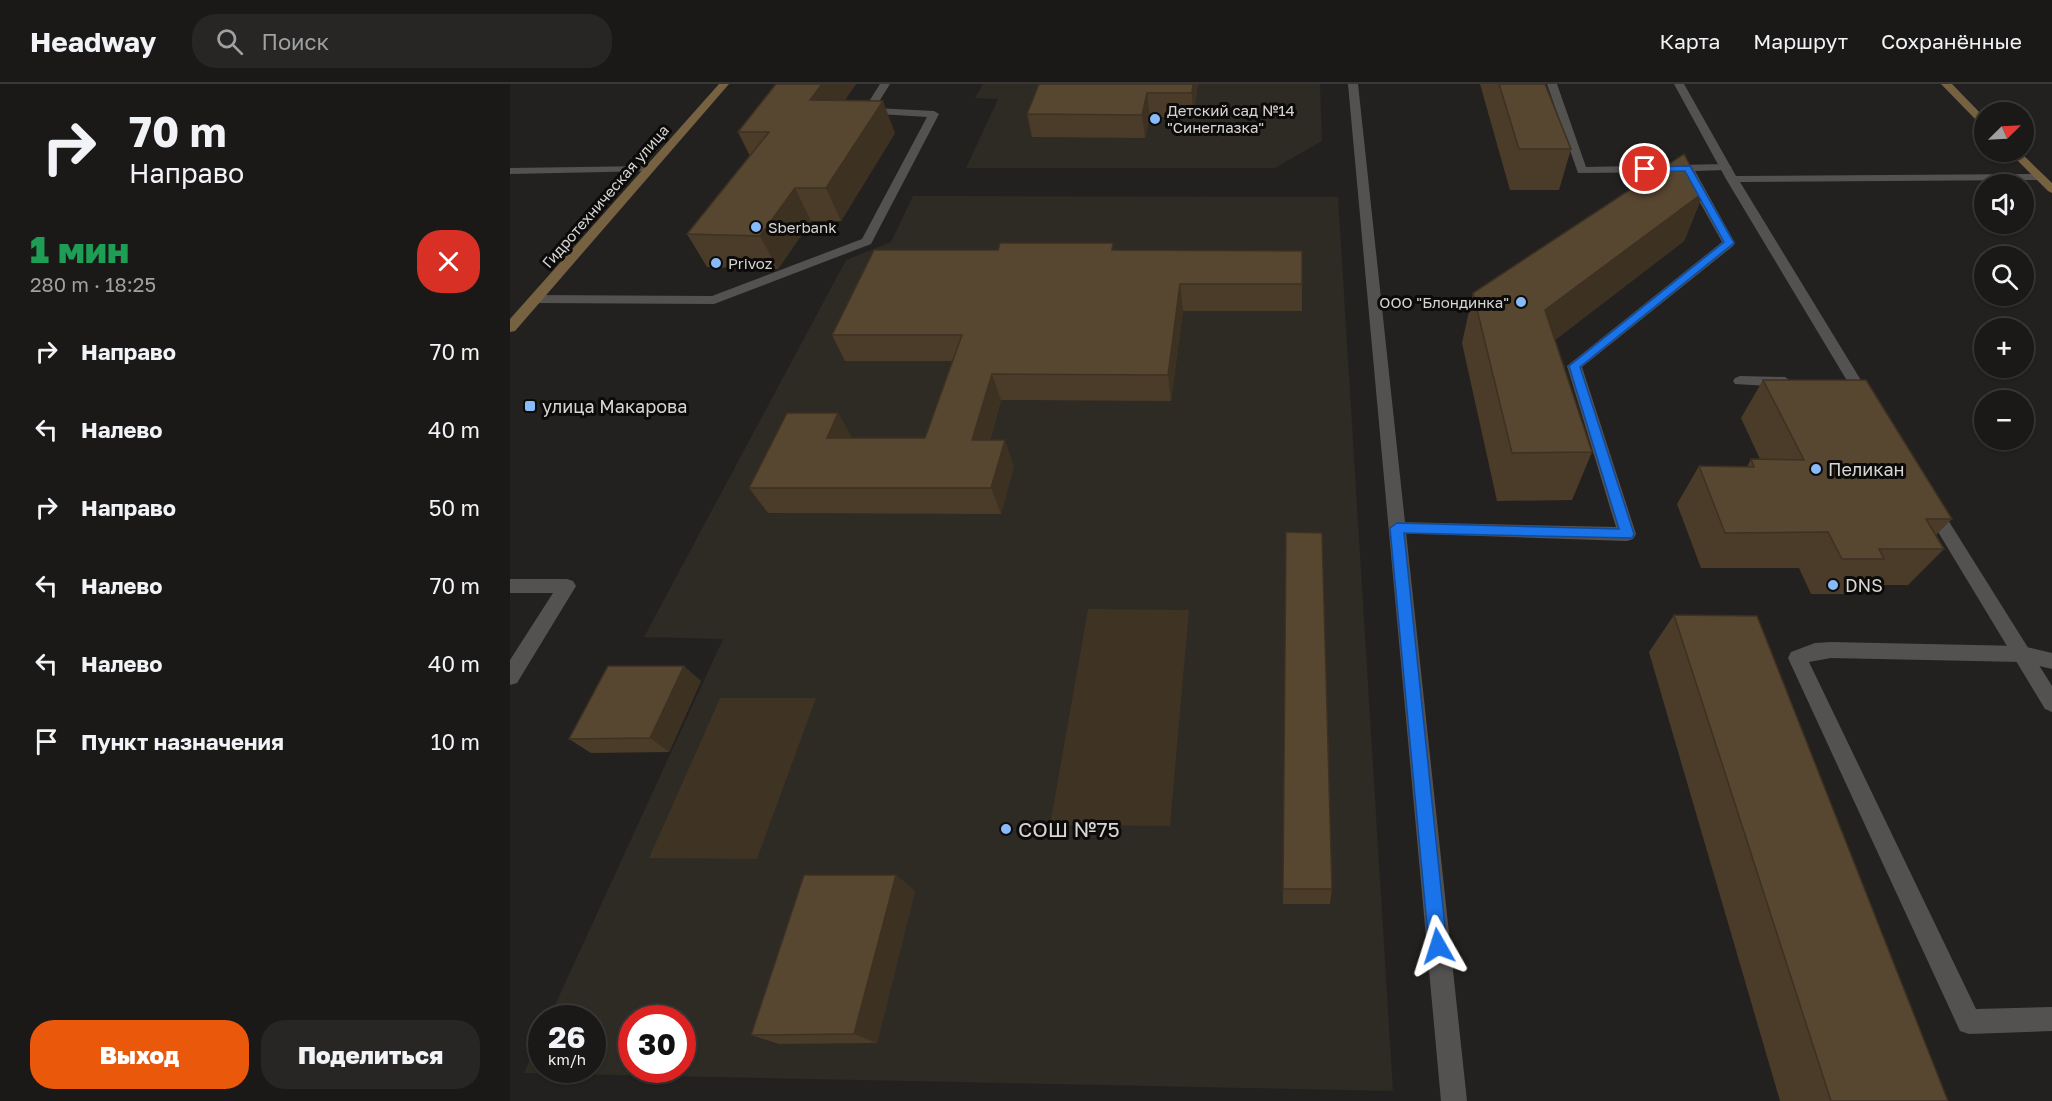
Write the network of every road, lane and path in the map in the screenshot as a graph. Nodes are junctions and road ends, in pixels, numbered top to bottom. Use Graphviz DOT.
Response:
graph roads {
  1 [pos="724,84"];
  2 [pos="885,84"];
  3 [pos="1353,84"];
  4 [pos="1552,84"];
  5 [pos="1679,84"];
  6 [pos="1946,84"];
  7 [pos="1974,112"];
  8 [pos="2024,162"];
  9 [pos="1687,168"];
  10 [pos="649,169"];
  11 [pos="510,171"];
  12 [pos="525,171"];
  13 [pos="1729,173"];
  14 [pos="2040,177"];
  15 [pos="510,185"];
  16 [pos="2052,189"];
  17 [pos="535,299"];
  18 [pos="510,328"];
  19 [pos="1740,381"];
  20 [pos="1797,382"];
  21 [pos="1840,382"];
  22 [pos="1856,382"];
  23 [pos="1874,411"];
  24 [pos="1923,492"];
  25 [pos="1397,528"];
  26 [pos="510,586"];
  27 [pos="2022,654"];
  28 [pos="2052,662"];
  29 [pos="510,677"];
  30 [pos="2052,703"];
  31 [pos="2052,1019"];
  32 [pos="1454,1101"];
  1 -- 10 [label="main road, Гидротехническая улица"];
  2 -- 17 [label="street"];
  3 -- 25 [label="street"];
  4 -- 9 [label="street"];
  5 -- 13 [label="street"];
  6 -- 7 [label="main road"];
  8 -- 14 [label="main road"];
  9 -- 13 [label="street"];
  9 -- 25 [label="street"];
  10 -- 12 [label="street"];
  10 -- 17 [label="main road, Гидротехническая улица"];
  11 -- 12 [label="street"];
  12 -- 15 [label="street"];
  13 -- 14 [label="street"];
  13 -- 22 [label="street"];
  14 -- 16 [label="main road"];
  17 -- 18 [label="main road, Гидротехническая улица"];
  19 -- 20 [label="street"];
  21 -- 22 [label="street"];
  22 -- 23 [label="street"];
  24 -- 27 [label="street"];
  25 -- 32 [label="street"];
  26 -- 29 [label="street"];
  27 -- 28 [label="street"];
  27 -- 30 [label="street"];
  27 -- 31 [label="street"];
}
